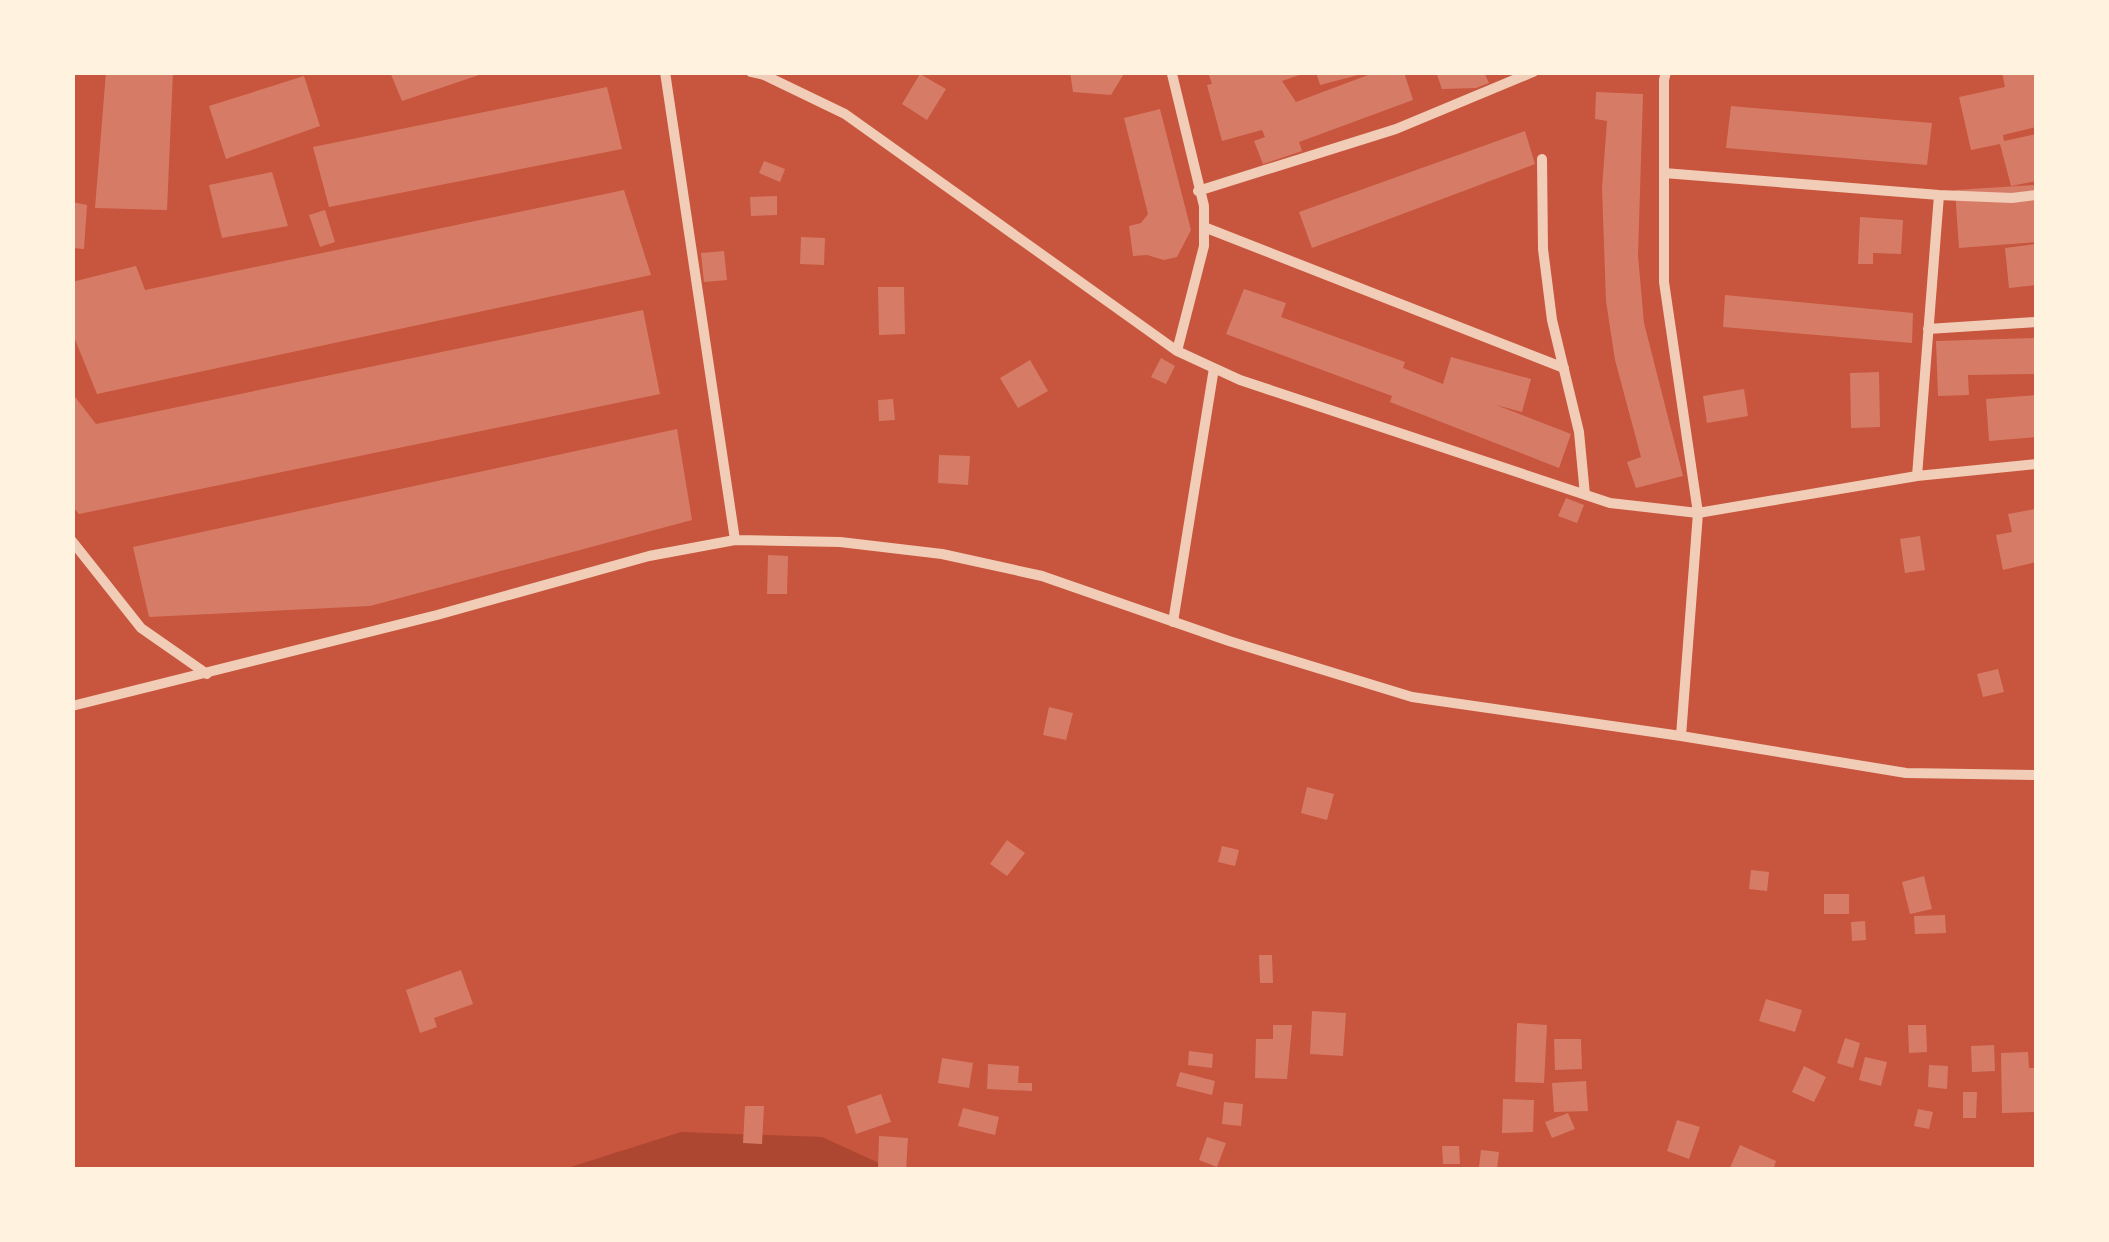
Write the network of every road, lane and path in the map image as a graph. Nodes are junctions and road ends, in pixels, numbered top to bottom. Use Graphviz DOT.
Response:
graph roads {
  1 [pos="665,72"];
  2 [pos="751,72"];
  3 [pos="1533,72"];
  4 [pos="1666,72"];
  5 [pos="1172,74"];
  6 [pos="1542,160"];
  7 [pos="1664,174"];
  8 [pos="1198,191"];
  9 [pos="1939,195"];
  10 [pos="2036,196"];
  11 [pos="1204,227"];
  12 [pos="2036,322"];
  13 [pos="1928,329"];
  14 [pos="1177,352"];
  15 [pos="1214,368"];
  16 [pos="1564,368"];
  17 [pos="2036,464"];
  18 [pos="1916,476"];
  19 [pos="1585,495"];
  20 [pos="1698,513"];
  21 [pos="735,540"];
  22 [pos="72,541"];
  23 [pos="1173,622"];
  24 [pos="207,674"];
  25 [pos="72,706"];
  26 [pos="1680,736"];
  27 [pos="2036,775"];
  1 -- 21 [label="street"];
  2 -- 14 [label="street"];
  3 -- 8 [label="street"];
  4 -- 7 [label="street"];
  5 -- 8 [label="street"];
  6 -- 16 [label="street"];
  7 -- 9 [label="street"];
  7 -- 20 [label="street"];
  8 -- 11 [label="street"];
  9 -- 10 [label="street"];
  9 -- 13 [label="street"];
  11 -- 14 [label="street"];
  11 -- 16 [label="street"];
  12 -- 13 [label="street"];
  13 -- 18 [label="street"];
  14 -- 15 [label="street"];
  15 -- 19 [label="street"];
  15 -- 23 [label="street"];
  16 -- 19 [label="street"];
  17 -- 18 [label="street"];
  18 -- 20 [label="street"];
  19 -- 20 [label="street"];
  20 -- 26 [label="street"];
  21 -- 23 [label="street"];
  21 -- 24 [label="street"];
  22 -- 24 [label="street"];
  23 -- 26 [label="street"];
  24 -- 25 [label="street"];
  26 -- 27 [label="street"];
}
